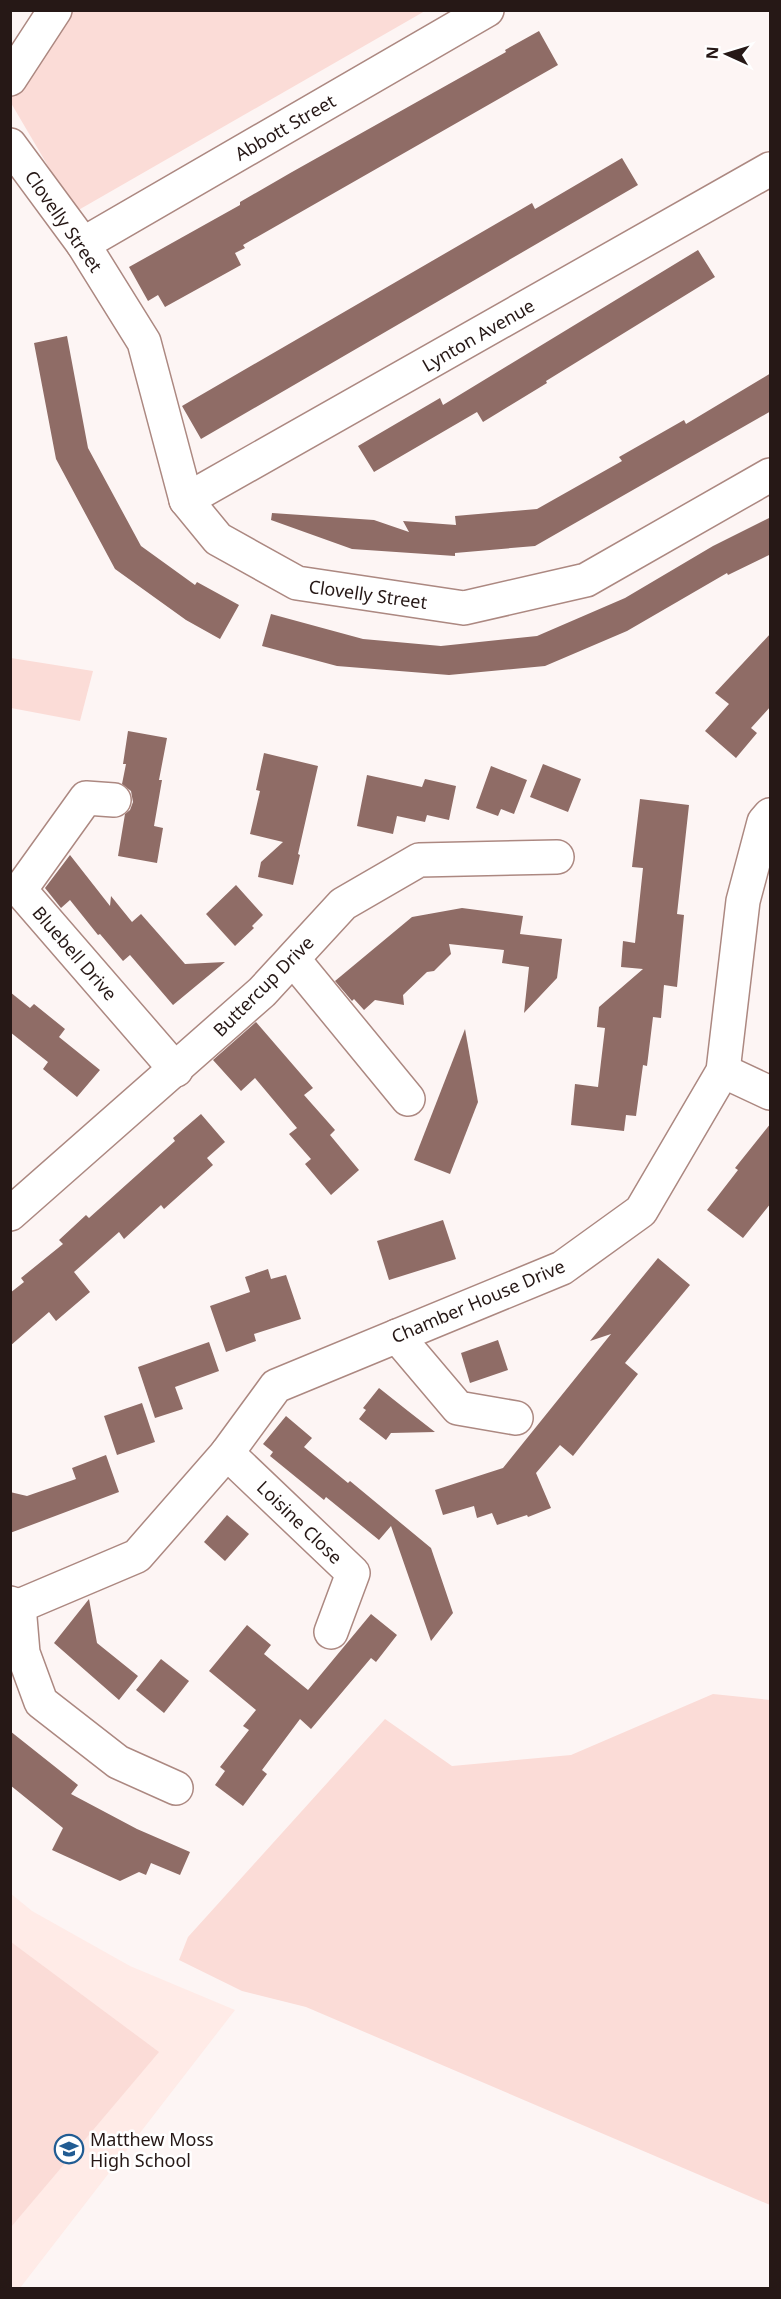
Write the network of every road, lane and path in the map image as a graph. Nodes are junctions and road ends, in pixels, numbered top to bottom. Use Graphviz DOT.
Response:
graph roads {
  1 [pos="487,10"];
  2 [pos="46,14"];
  3 [pos="10,80"];
  4 [pos="10,145"];
  5 [pos="771,170"];
  6 [pos="83,244"];
  7 [pos="771,475"];
  8 [pos="186,500"];
  9 [pos="114,800"];
  10 [pos="771,815"];
  11 [pos="557,857"];
  12 [pos="293,959"];
  13 [pos="176,1070"];
  14 [pos="723,1071"];
  15 [pos="771,1093"];
  16 [pos="408,1099"];
  17 [pos="10,1214"];
  18 [pos="397,1336"];
  19 [pos="516,1418"];
  20 [pos="227,1453"];
  21 [pos="15,1604"];
  22 [pos="331,1632"];
  23 [pos="176,1788"];
  1 -- 6 [label="street, Abbott Street"];
  2 -- 3 [label="street"];
  4 -- 6 [label="street, Clovelly Street"];
  5 -- 8 [label="street, Lynton Avenue"];
  6 -- 8 [label="street, Clovelly Street"];
  7 -- 8 [label="street, Clovelly Street"];
  9 -- 13 [label="street, Bluebell Drive"];
  10 -- 14 [label="street, Chamber House Drive"];
  11 -- 12 [label="street, Buttercup Drive"];
  12 -- 13 [label="street, Buttercup Drive"];
  12 -- 16 [label="street"];
  13 -- 17 [label="street, Buttercup Drive"];
  14 -- 15 [label="street"];
  14 -- 18 [label="street, Chamber House Drive"];
  18 -- 19 [label="street"];
  18 -- 20 [label="street, Chamber House Drive"];
  20 -- 21 [label="street, Chamber House Drive"];
  20 -- 22 [label="street, Loisine Close"];
  21 -- 23 [label="street"];
}
